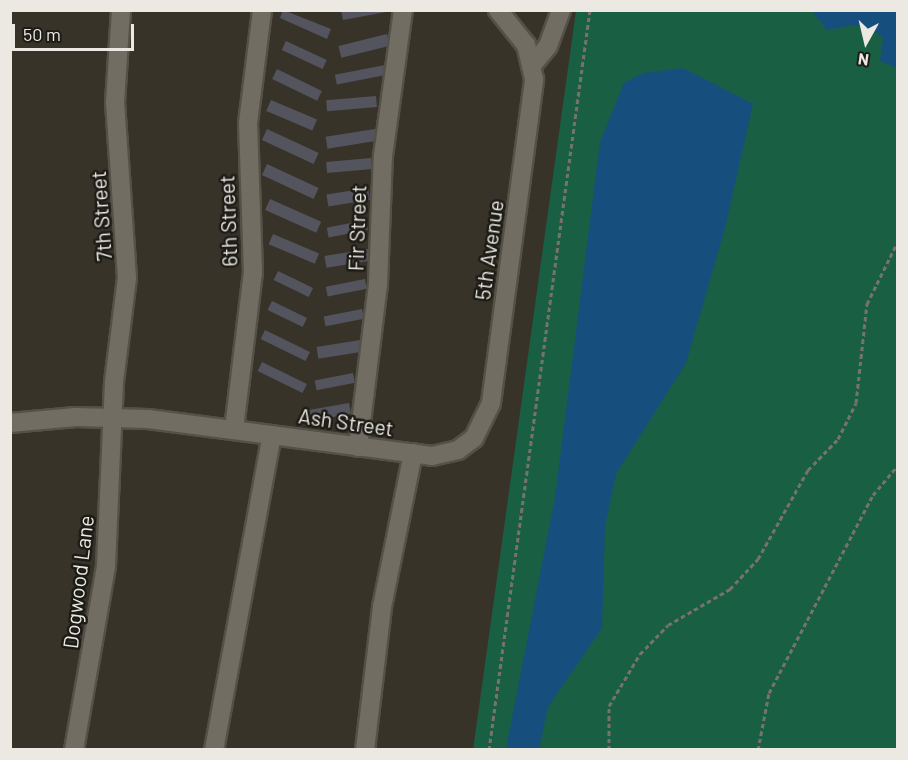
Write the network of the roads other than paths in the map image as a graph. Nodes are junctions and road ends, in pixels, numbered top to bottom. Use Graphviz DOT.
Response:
graph roads {
  1 [pos="121,10"];
  2 [pos="262,10"];
  3 [pos="404,10"];
  4 [pos="498,10"];
  5 [pos="561,10"];
  6 [pos="533,64"];
  7 [pos="112,418"];
  8 [pos="10,423"];
  9 [pos="234,429"];
  10 [pos="272,435"];
  11 [pos="358,447"];
  12 [pos="412,453"];
  13 [pos="74,750"];
  14 [pos="214,750"];
  15 [pos="365,750"];
  1 -- 7 [label="street, 7th Street"];
  2 -- 9 [label="street, 6th Street"];
  3 -- 11 [label="street, Fir Street"];
  4 -- 6 [label="street"];
  5 -- 6 [label="street"];
  6 -- 12 [label="street, 5th Avenue"];
  7 -- 8 [label="street, Ash Street"];
  7 -- 9 [label="street, Ash Street"];
  7 -- 13 [label="street, Dogwood Lane"];
  9 -- 10 [label="street, Ash Street"];
  10 -- 11 [label="street, Ash Street"];
  10 -- 14 [label="street"];
  11 -- 12 [label="street, Ash Street"];
  12 -- 15 [label="street, Ash Street"];
}
